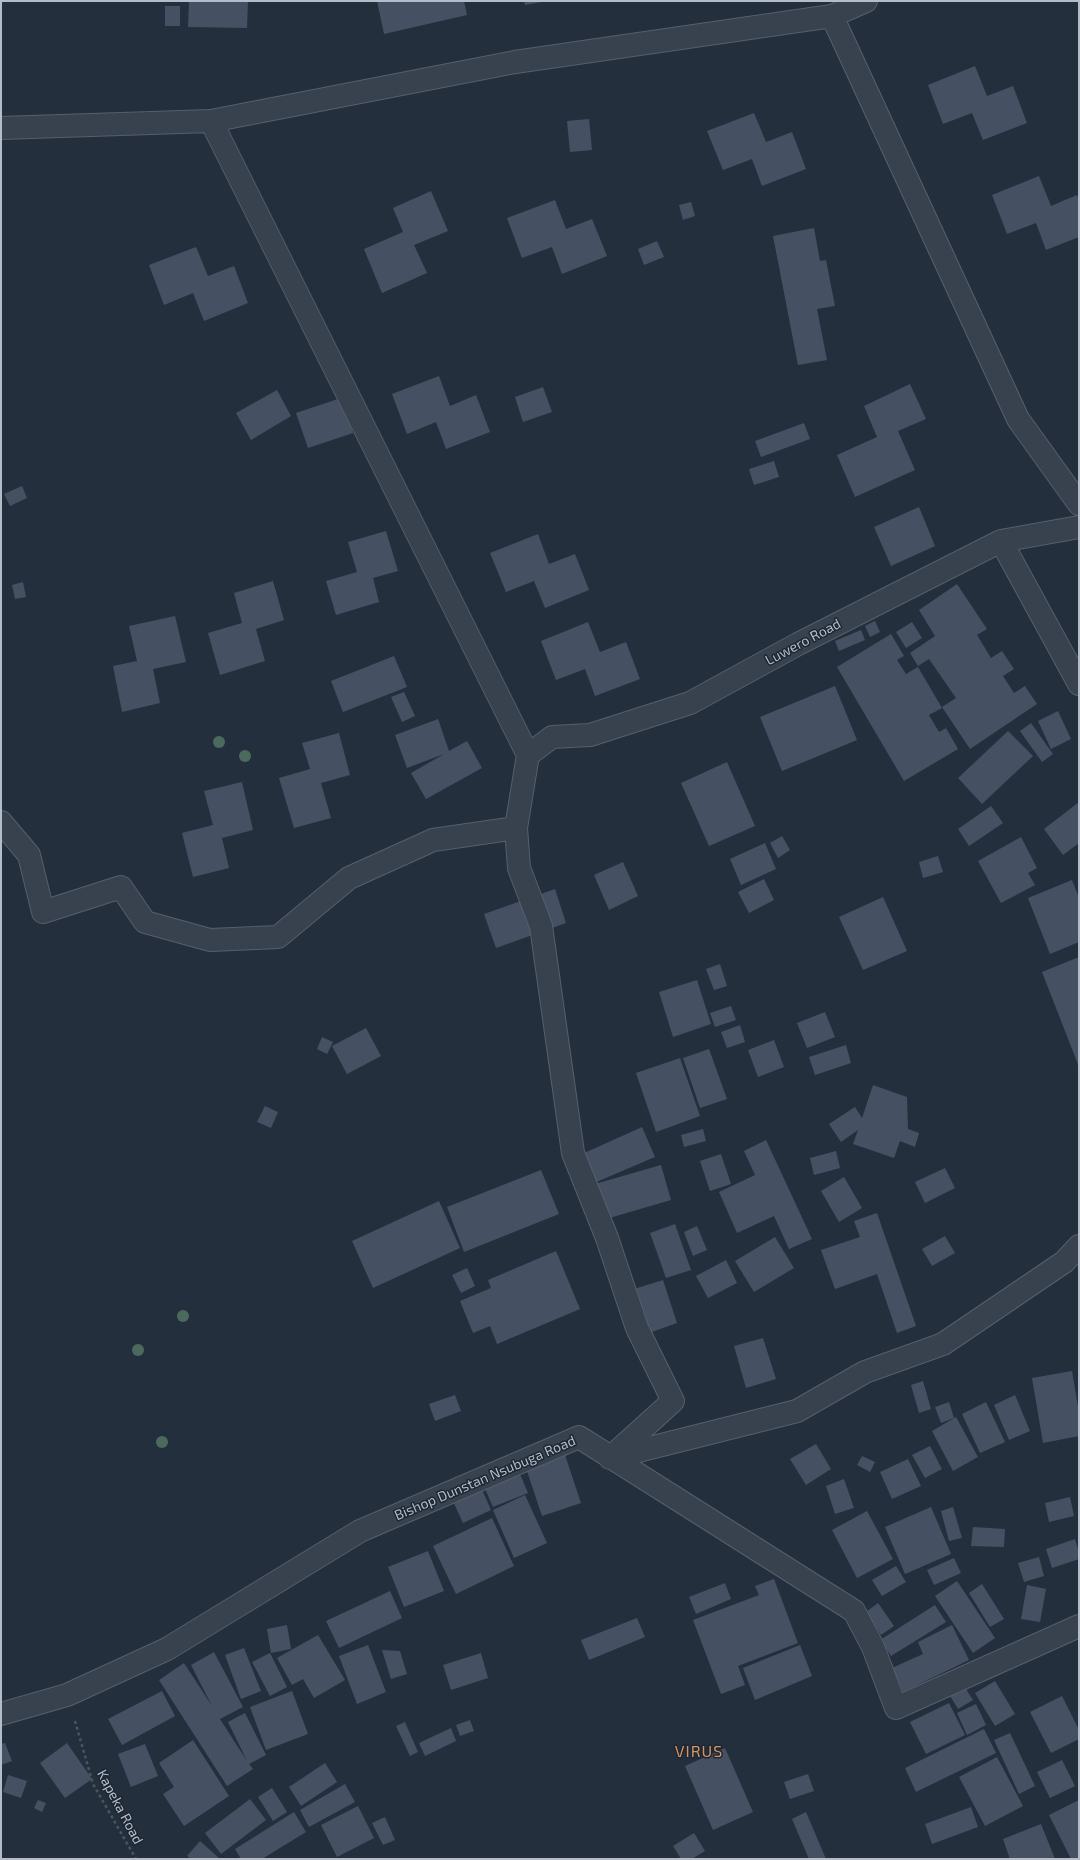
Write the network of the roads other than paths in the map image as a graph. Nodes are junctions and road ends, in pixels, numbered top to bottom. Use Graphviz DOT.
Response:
graph roads {
  1 [pos="866,1"];
  2 [pos="832,16"];
  3 [pos="211,121"];
  4 [pos="1,128"];
  5 [pos="1079,504"];
  6 [pos="1079,527"];
  7 [pos="1001,541"];
  8 [pos="1079,684"];
  9 [pos="528,755"];
  10 [pos="1,822"];
  11 [pos="516,828"];
  12 [pos="1079,1246"];
  13 [pos="610,1458"];
  14 [pos="1079,1626"];
  15 [pos="1,1714"];
  1 -- 2 [label="street"];
  2 -- 3 [label="street"];
  2 -- 5 [label="street"];
  3 -- 4 [label="street"];
  3 -- 9 [label="street"];
  6 -- 7 [label="street, Luwero Road"];
  7 -- 8 [label="street"];
  7 -- 9 [label="street, Luwero Road"];
  9 -- 11 [label="street"];
  10 -- 11 [label="street"];
  11 -- 13 [label="street"];
  12 -- 13 [label="street"];
  13 -- 14 [label="street"];
  13 -- 15 [label="street, Bishop Dunstan Nsubuga Road"];
}
